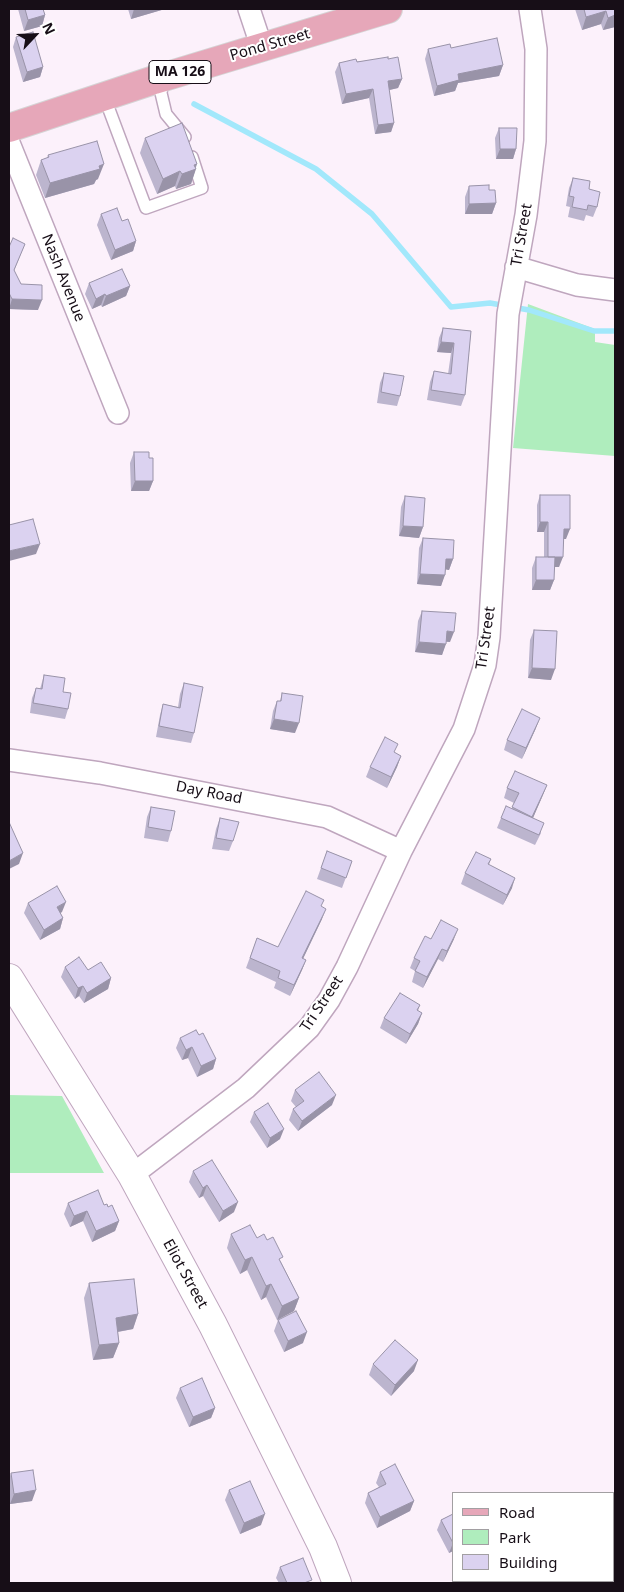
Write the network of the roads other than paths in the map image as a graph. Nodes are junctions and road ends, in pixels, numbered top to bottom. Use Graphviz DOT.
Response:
graph roads {
  1 [pos="249,9"];
  2 [pos="530,9"];
  3 [pos="374,11"];
  4 [pos="262,48"];
  5 [pos="163,77"];
  6 [pos="104,96"];
  7 [pos="9,128"];
  8 [pos="9,143"];
  9 [pos="516,267"];
  10 [pos="615,290"];
  11 [pos="118,413"];
  12 [pos="9,760"];
  13 [pos="401,851"];
  14 [pos="9,978"];
  15 [pos="132,1175"];
  16 [pos="337,1583"];
  1 -- 4 [label="street"];
  2 -- 9 [label="street, Tri Street"];
  3 -- 4 [label="main road, Pond Street / MA 126"];
  4 -- 5 [label="main road, Pond Street / MA 126"];
  5 -- 6 [label="main road, Pond Street / MA 126"];
  5 -- 6 [label="lane"];
  6 -- 7 [label="main road, Pond Street / MA 126"];
  8 -- 11 [label="street, Nash Avenue"];
  9 -- 10 [label="street"];
  9 -- 13 [label="street, Tri Street"];
  12 -- 13 [label="street, Day Road"];
  13 -- 15 [label="street, Tri Street"];
  14 -- 15 [label="street, Eliot Street"];
  15 -- 16 [label="street, Eliot Street"];
}
